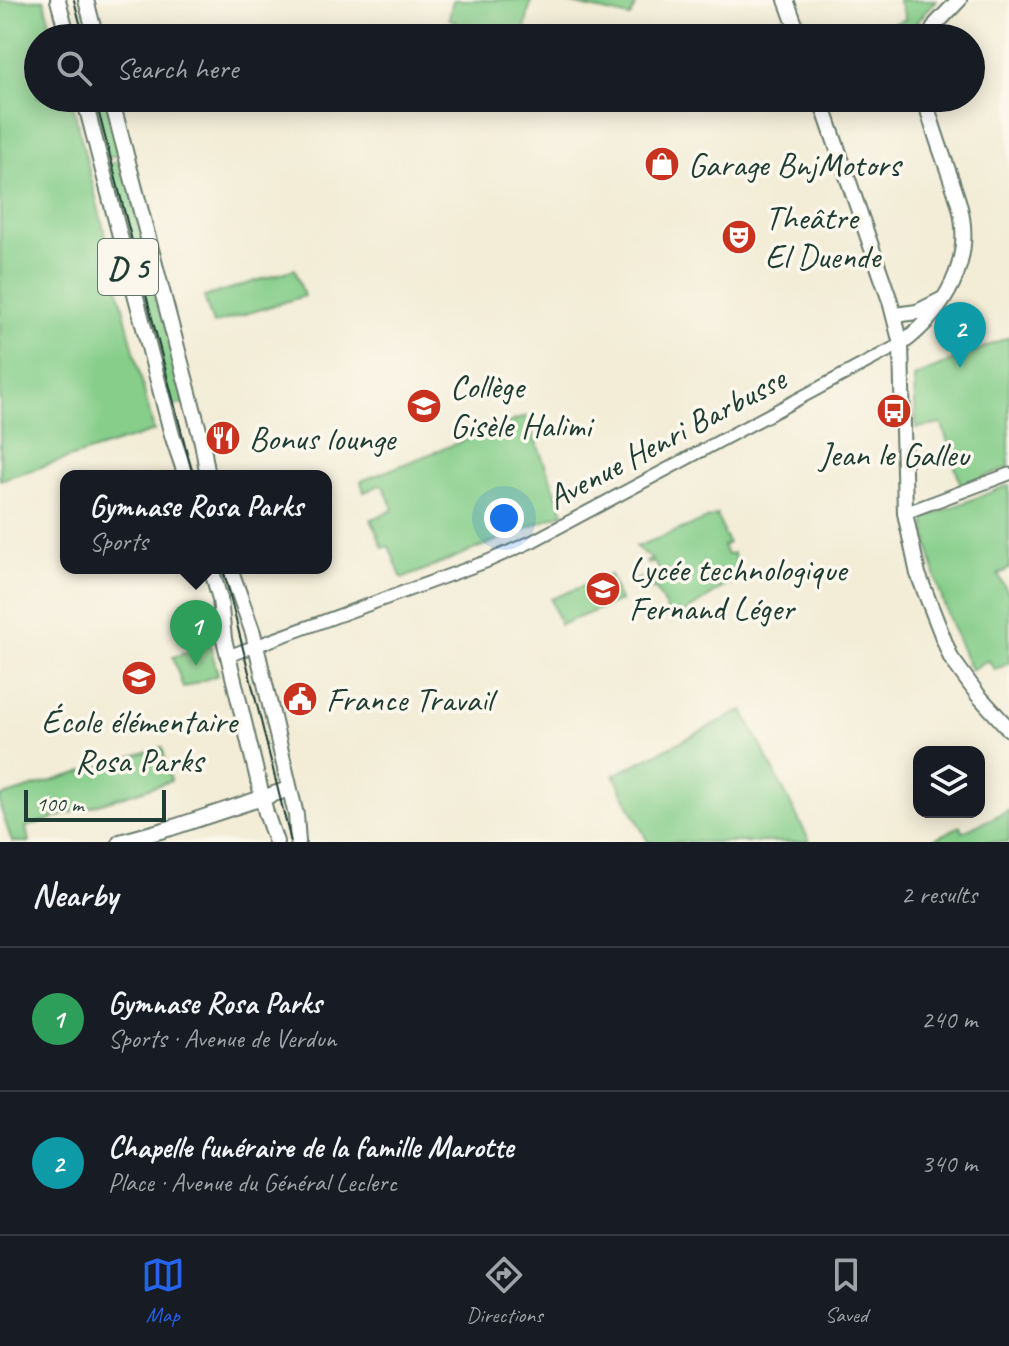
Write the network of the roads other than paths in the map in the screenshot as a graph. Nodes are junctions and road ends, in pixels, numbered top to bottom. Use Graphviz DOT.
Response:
graph roads {
  1 [pos="58,0"];
  2 [pos="86,0"];
  3 [pos="786,0"];
  4 [pos="959,0"];
  5 [pos="64,24"];
  6 [pos="92,24"];
  7 [pos="795,24"];
  8 [pos="936,24"];
  9 [pos="88,112"];
  10 [pos="115,112"];
  11 [pos="825,112"];
  12 [pos="930,112"];
  13 [pos="947,297"];
  14 [pos="917,312"];
  15 [pos="895,315"];
  16 [pos="901,344"];
  17 [pos="184,470"];
  18 [pos="207,470"];
  19 [pos="1009,474"];
  20 [pos="905,513"];
  21 [pos="213,574"];
  22 [pos="232,574"];
  23 [pos="256,647"];
  24 [pos="228,656"];
  25 [pos="1009,729"];
  26 [pos="289,789"];
  27 [pos="262,796"];
  28 [pos="120,842"];
  29 [pos="276,842"];
  30 [pos="298,842"];
  1 -- 5 [label="main road"];
  2 -- 6 [label="main road"];
  3 -- 7 [label="main road"];
  4 -- 8 [label="main road"];
  9 -- 17 [label="main road, D 5"];
  10 -- 18 [label="main road, D 5"];
  11 -- 15 [label="main road"];
  12 -- 13 [label="main road"];
  13 -- 14 [label="main road"];
  13 -- 16 [label="main road"];
  14 -- 15 [label="main road"];
  14 -- 16 [label="main road"];
  15 -- 16 [label="main road"];
  16 -- 20 [label="main road"];
  16 -- 23 [label="street, Avenue Henri Barbusse"];
  19 -- 20 [label="street"];
  20 -- 25 [label="main road"];
  21 -- 24 [label="main road"];
  22 -- 23 [label="main road"];
  23 -- 24 [label="street, Avenue Henri Barbusse"];
  23 -- 26 [label="main road"];
  24 -- 27 [label="main road"];
  26 -- 27 [label="main road"];
  26 -- 30 [label="main road"];
  27 -- 28 [label="main road"];
  27 -- 29 [label="main road"];
}
